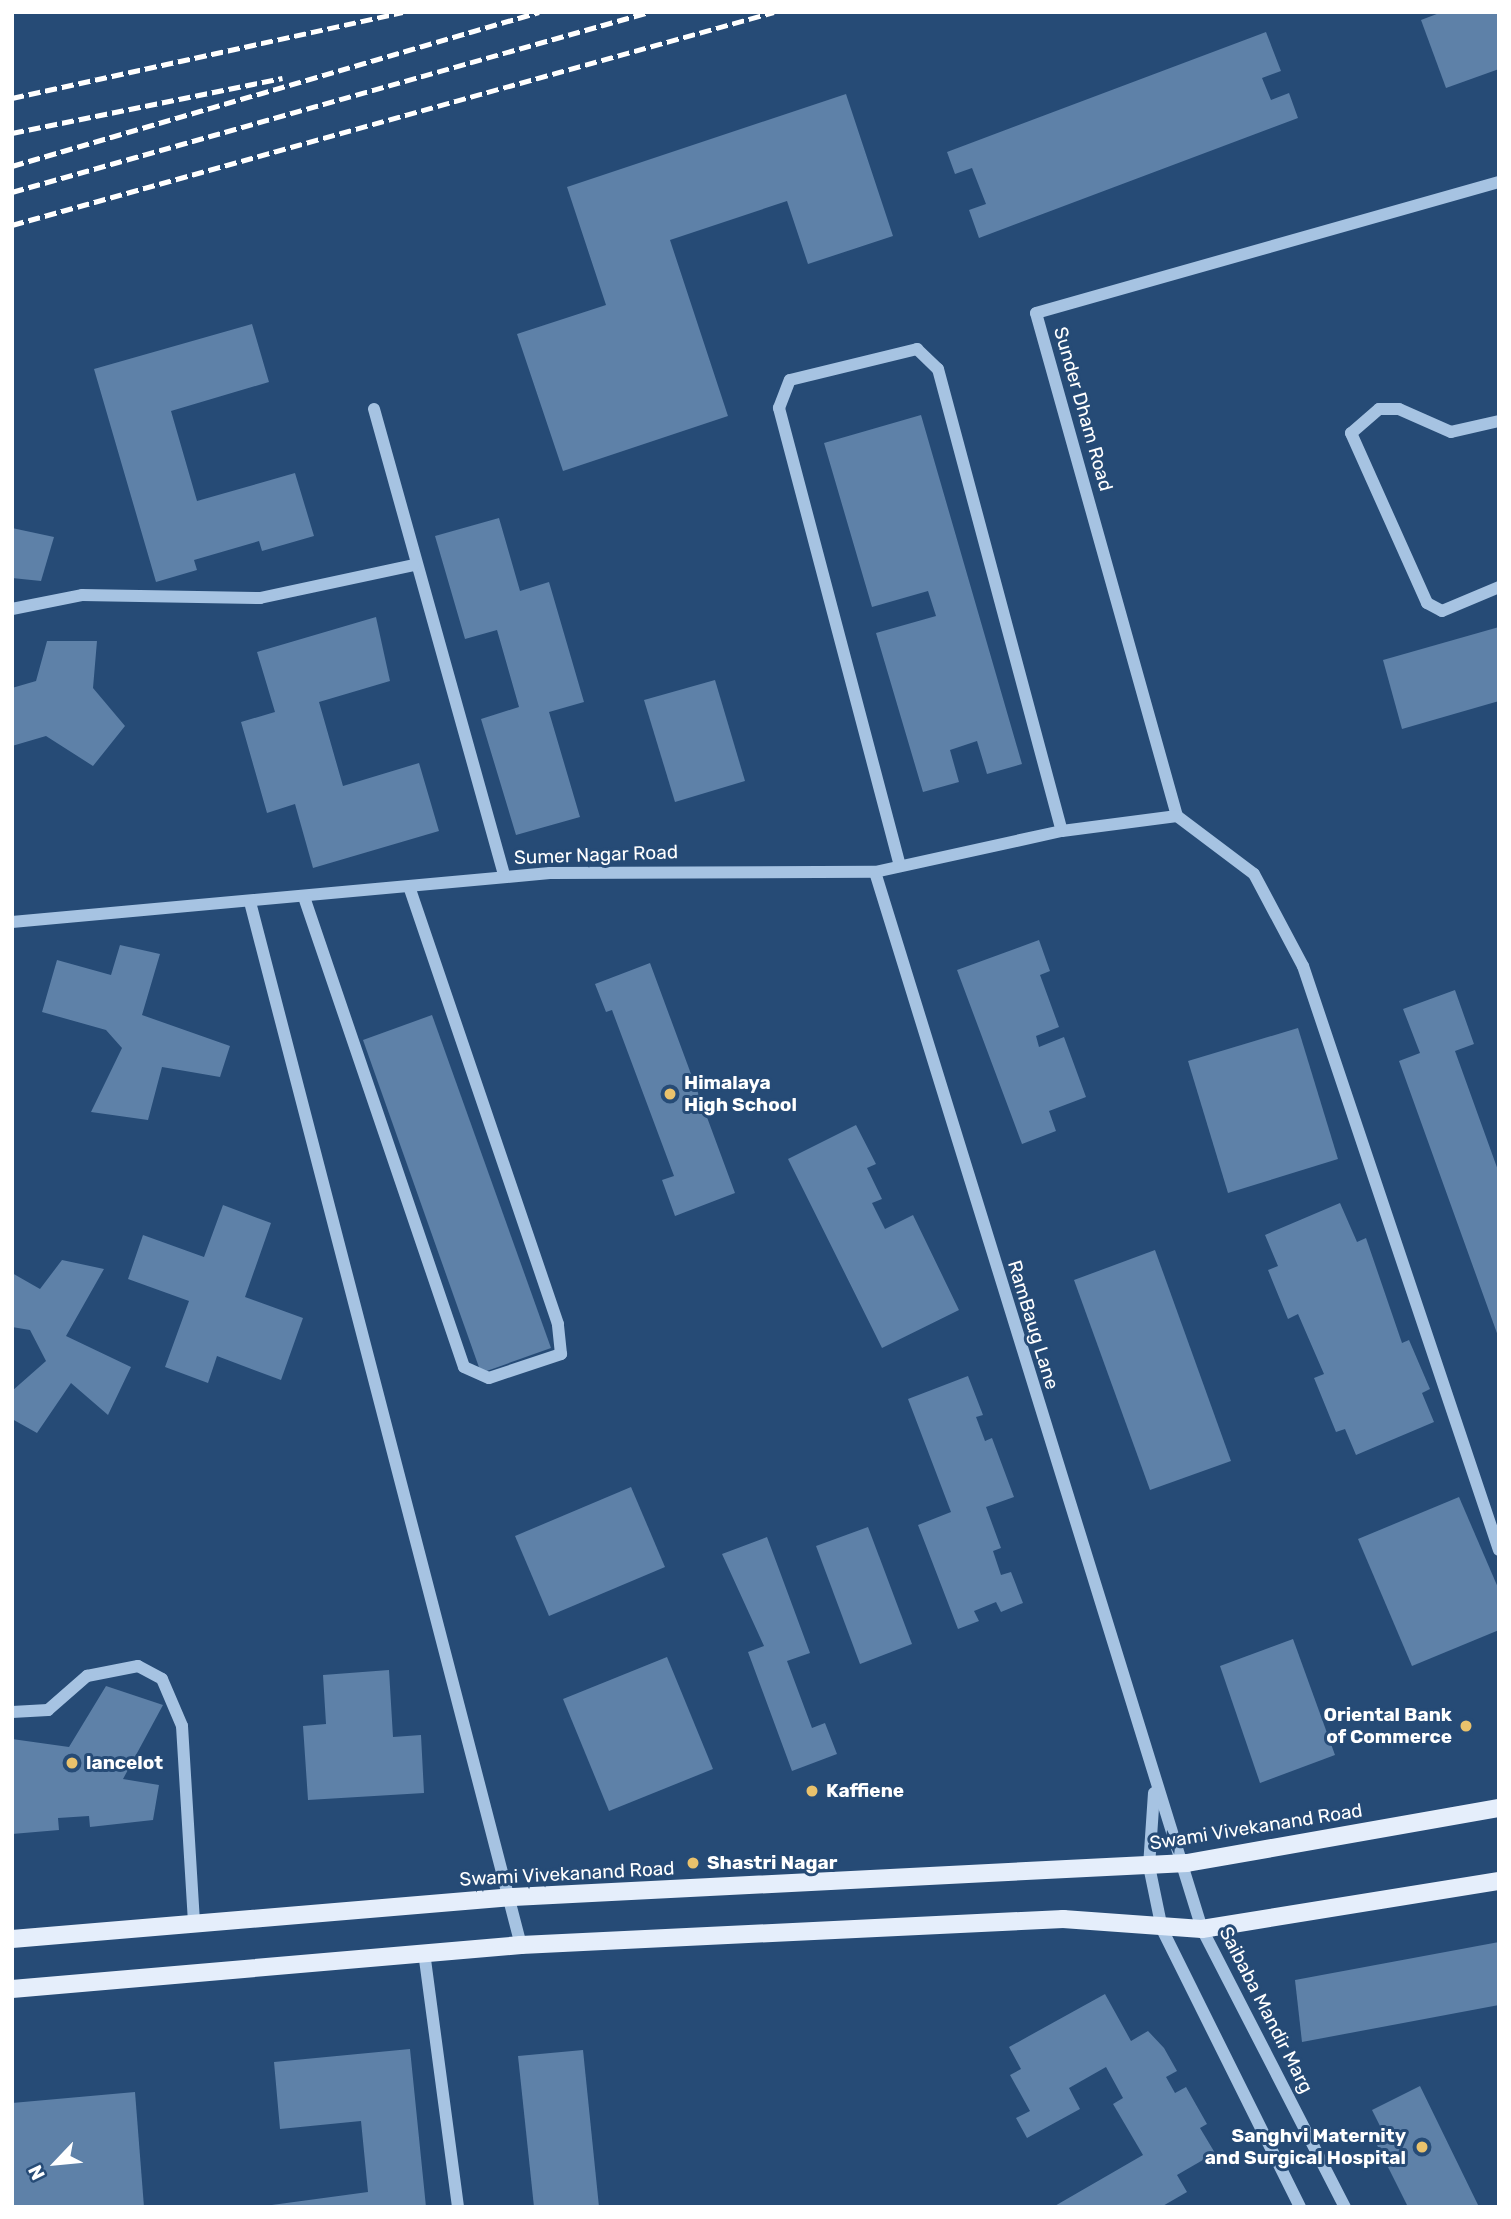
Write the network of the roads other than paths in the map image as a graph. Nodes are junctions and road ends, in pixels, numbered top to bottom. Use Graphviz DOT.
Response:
graph roads {
  1 [pos="1499,182"];
  2 [pos="374,409"];
  3 [pos="1499,421"];
  4 [pos="414,565"];
  5 [pos="1499,587"];
  6 [pos="12,609"];
  7 [pos="1177,816"];
  8 [pos="1062,831"];
  9 [pos="900,866"];
  10 [pos="875,872"];
  11 [pos="505,877"];
  12 [pos="409,887"];
  13 [pos="304,897"];
  14 [pos="250,902"];
  15 [pos="12,922"];
  16 [pos="1499,1550"];
  17 [pos="12,1712"];
  18 [pos="1154,1789"];
  19 [pos="1499,1808"];
  20 [pos="1187,1863"];
  21 [pos="1149,1866"];
  22 [pos="1499,1881"];
  23 [pos="513,1897"];
  24 [pos="194,1923"];
  25 [pos="1162,1929"];
  26 [pos="1202,1929"];
  27 [pos="12,1939"];
  28 [pos="521,1945"];
  29 [pos="424,1952"];
  30 [pos="12,1989"];
  31 [pos="458,2207"];
  32 [pos="1300,2207"];
  33 [pos="1345,2207"];
  1 -- 7 [label="street, Sunder Dham Road"];
  2 -- 4 [label="street"];
  3 -- 5 [label="street"];
  4 -- 6 [label="street"];
  4 -- 11 [label="street"];
  7 -- 8 [label="street, Sumer Nagar Road"];
  7 -- 16 [label="street"];
  8 -- 9 [label="street, Sumer Nagar Road"];
  8 -- 9 [label="street"];
  9 -- 10 [label="street, Sumer Nagar Road"];
  10 -- 11 [label="street, Sumer Nagar Road"];
  10 -- 18 [label="street, RamBaug Lane"];
  11 -- 12 [label="street, Sumer Nagar Road"];
  12 -- 13 [label="street, Sumer Nagar Road"];
  12 -- 13 [label="street"];
  13 -- 14 [label="street, Sumer Nagar Road"];
  14 -- 15 [label="street, Sumer Nagar Road"];
  14 -- 23 [label="street"];
  17 -- 24 [label="street"];
  18 -- 20 [label="street, Saibaba Mandir Marg"];
  18 -- 21 [label="street"];
  19 -- 20 [label="main road, Swami Vivekanand Road"];
  20 -- 21 [label="main road, Swami Vivekanand Road"];
  20 -- 26 [label="street, Saibaba Mandir Marg"];
  21 -- 23 [label="main road, Swami Vivekanand Road"];
  21 -- 25 [label="street"];
  22 -- 26 [label="main road"];
  23 -- 24 [label="main road, Swami Vivekanand Road"];
  23 -- 28 [label="street"];
  24 -- 27 [label="main road, Swami Vivekanand Road"];
  25 -- 26 [label="main road"];
  25 -- 28 [label="main road"];
  25 -- 32 [label="street"];
  26 -- 33 [label="street, Saibaba Mandir Marg"];
  28 -- 29 [label="main road"];
  29 -- 30 [label="main road"];
  29 -- 31 [label="street"];
}
